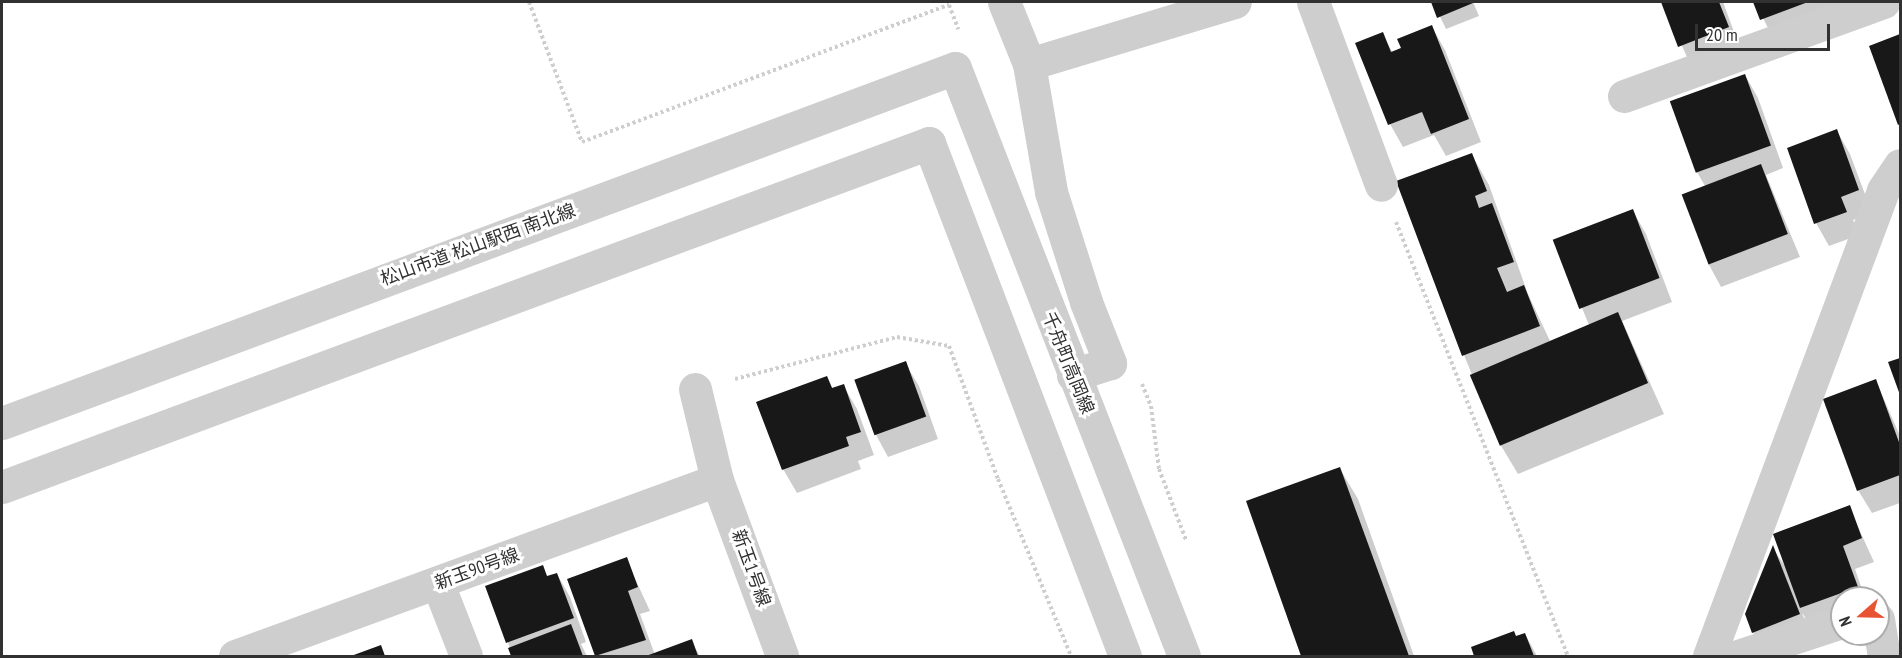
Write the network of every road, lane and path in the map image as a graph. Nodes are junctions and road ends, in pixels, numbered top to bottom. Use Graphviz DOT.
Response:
graph roads {
  1 [pos="1004,2"];
  2 [pos="1235,2"];
  3 [pos="1313,2"];
  4 [pos="1884,2"];
  5 [pos="1029,64"];
  6 [pos="955,68"];
  7 [pos="1624,96"];
  8 [pos="1900,165"];
  9 [pos="1381,185"];
  10 [pos="1138,373"];
  11 [pos="1073,375"];
  12 [pos="695,389"];
  13 [pos="2,423"];
  14 [pos="717,480"];
  15 [pos="2,487"];
  16 [pos="1188,546"];
  17 [pos="438,584"];
  18 [pos="1830,626"];
  19 [pos="234,657"];
  20 [pos="466,657"];
  21 [pos="782,657"];
  22 [pos="1071,657"];
  23 [pos="1125,657"];
  24 [pos="1184,657"];
  25 [pos="1568,657"];
  26 [pos="1709,657"];
  27 [pos="1738,657"];
  1 -- 5 [label="street"];
  2 -- 5 [label="street"];
  3 -- 9 [label="street"];
  4 -- 7 [label="street"];
  5 -- 11 [label="street"];
  6 -- 11 [label="street, 千舟町高岡線"];
  6 -- 13 [label="street, 松山市道 松山駅西 南北線"];
  8 -- 26 [label="street"];
  9 -- 25 [label="path"];
  10 -- 16 [label="path"];
  11 -- 24 [label="street, 千舟町高岡線"];
  12 -- 14 [label="street, 新玉1号線"];
  12 -- 22 [label="path"];
  14 -- 17 [label="street, 新玉90号線"];
  14 -- 21 [label="street, 新玉1号線"];
  15 -- 23 [label="street"];
  17 -- 19 [label="street, 新玉90号線"];
  17 -- 20 [label="street"];
  18 -- 27 [label="street"];
}
